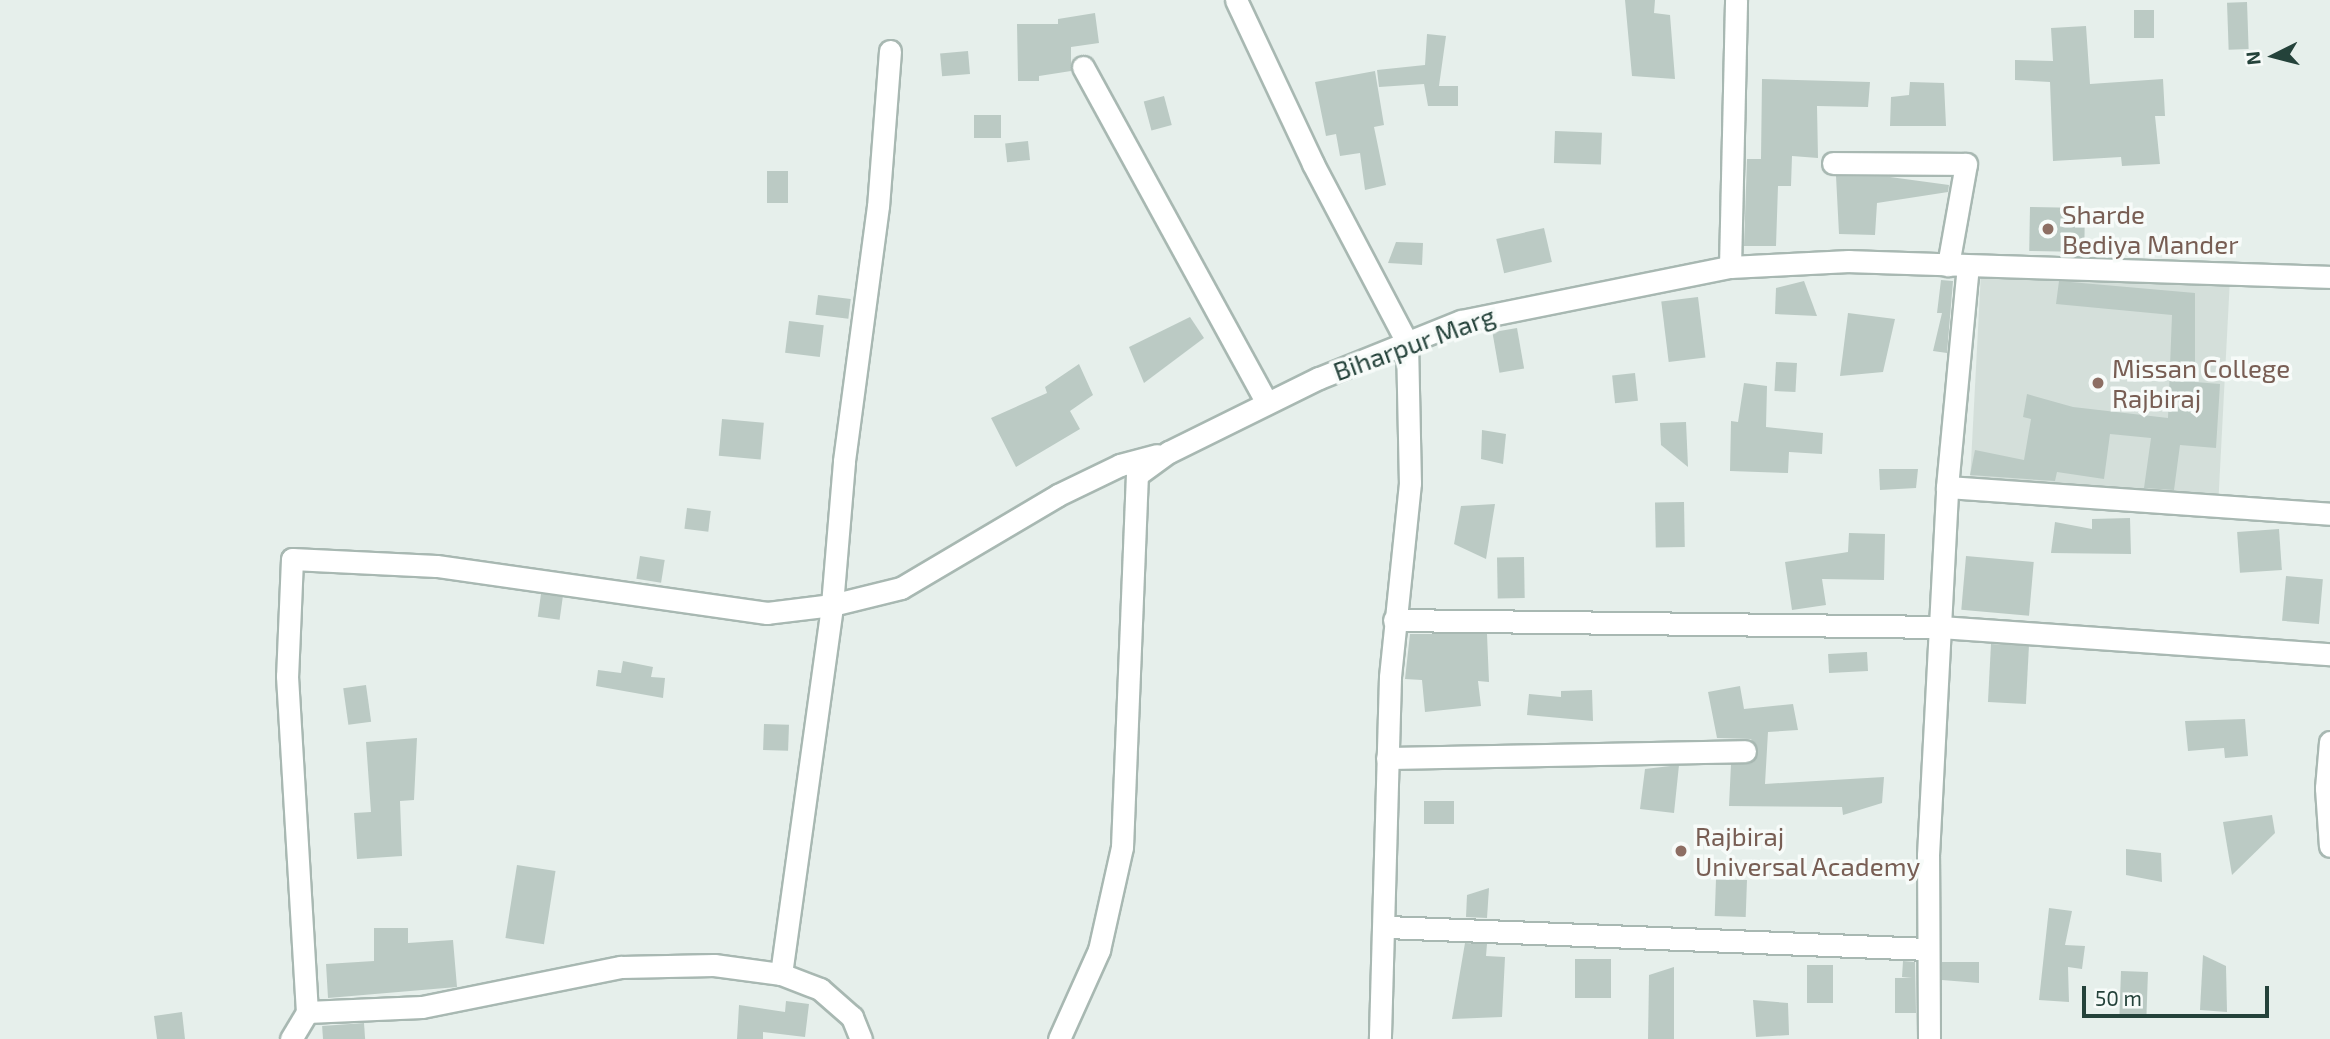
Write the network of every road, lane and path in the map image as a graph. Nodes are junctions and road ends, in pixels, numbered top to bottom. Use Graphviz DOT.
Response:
graph roads {
  1 [pos="1236,0"];
  2 [pos="1736,0"];
  3 [pos="890,51"];
  4 [pos="1083,67"];
  5 [pos="1833,163"];
  6 [pos="1958,266"];
  7 [pos="1730,267"];
  8 [pos="2330,277"];
  9 [pos="1407,342"];
  10 [pos="1267,403"];
  11 [pos="1169,452"];
  12 [pos="1947,488"];
  13 [pos="2330,514"];
  14 [pos="832,605"];
  15 [pos="1394,620"];
  16 [pos="1940,627"];
  17 [pos="2330,654"];
  18 [pos="2330,742"];
  19 [pos="1745,751"];
  20 [pos="1387,758"];
  21 [pos="2330,846"];
  22 [pos="1387,928"];
  23 [pos="1928,949"];
  24 [pos="781,974"];
  25 [pos="307,1012"];
  26 [pos="291,1039"];
  27 [pos="861,1039"];
  28 [pos="1059,1039"];
  29 [pos="1380,1039"];
  30 [pos="1929,1039"];
  1 -- 9 [label="street"];
  2 -- 7 [label="street"];
  3 -- 14 [label="street"];
  4 -- 10 [label="street"];
  5 -- 6 [label="street"];
  6 -- 7 [label="street, Biharpur Marg"];
  6 -- 8 [label="street, Biharpur Marg"];
  6 -- 12 [label="street"];
  7 -- 9 [label="street, Biharpur Marg"];
  9 -- 10 [label="street, Biharpur Marg"];
  9 -- 15 [label="street"];
  10 -- 11 [label="street, Biharpur Marg"];
  11 -- 14 [label="street"];
  11 -- 28 [label="street, Biharpur Marg"];
  12 -- 13 [label="street"];
  12 -- 16 [label="street"];
  14 -- 24 [label="street"];
  14 -- 25 [label="street"];
  15 -- 16 [label="street"];
  15 -- 20 [label="street"];
  16 -- 17 [label="street"];
  16 -- 23 [label="street"];
  18 -- 21 [label="street"];
  19 -- 20 [label="street"];
  20 -- 22 [label="street"];
  22 -- 23 [label="street"];
  22 -- 29 [label="street"];
  23 -- 30 [label="street"];
  24 -- 25 [label="street"];
  24 -- 27 [label="street"];
  25 -- 26 [label="street"];
}
